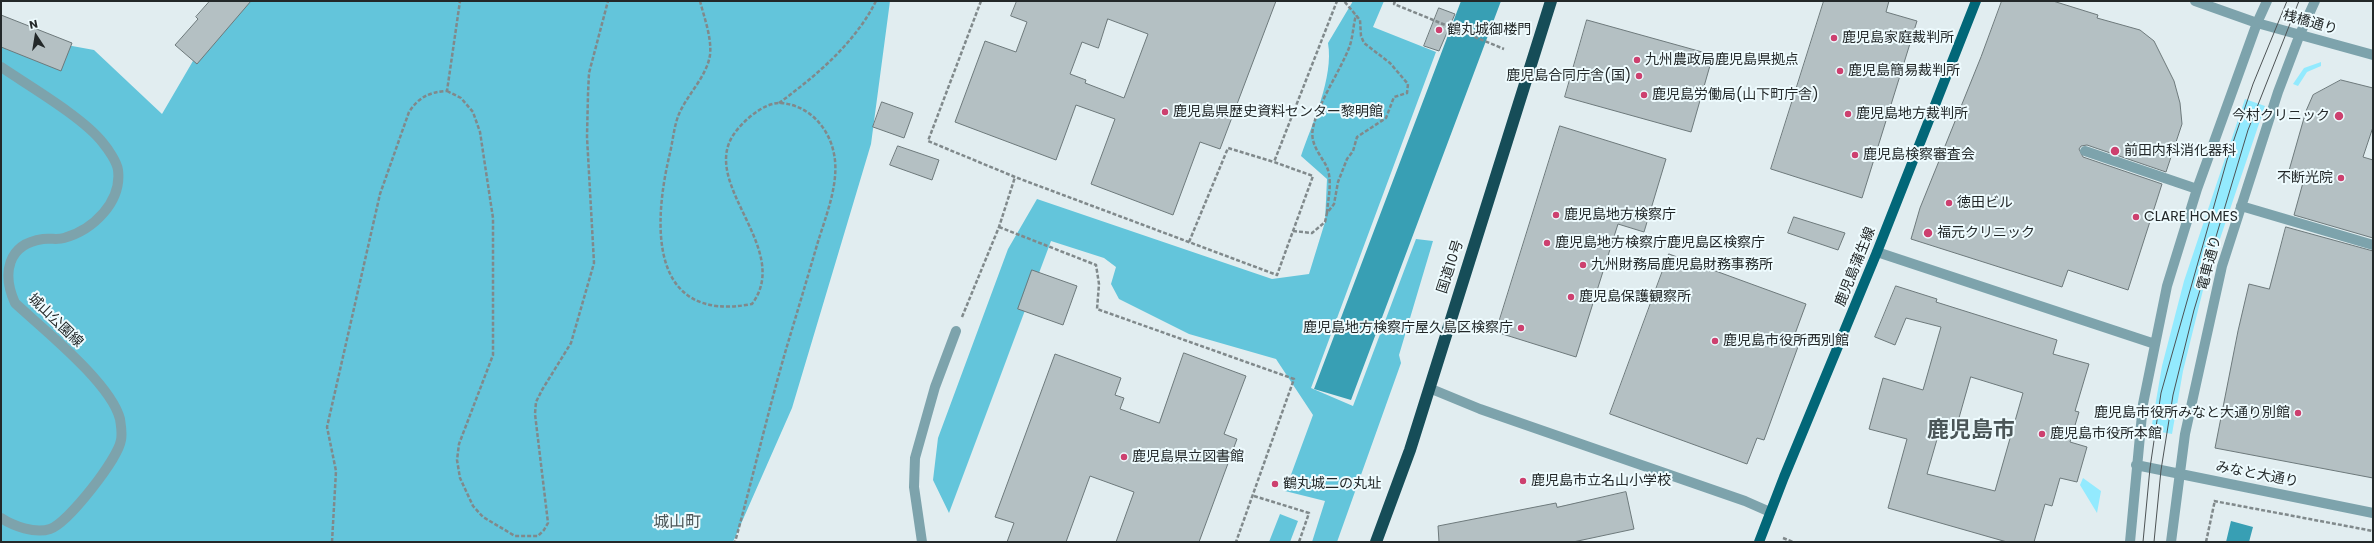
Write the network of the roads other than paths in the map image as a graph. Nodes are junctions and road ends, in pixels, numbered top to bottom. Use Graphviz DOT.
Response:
graph roads {
  1 [pos="1551,1"];
  2 [pos="1976,1"];
  3 [pos="2195,1"];
  4 [pos="2268,1"];
  5 [pos="2315,1"];
  6 [pos="2257,23"];
  7 [pos="2300,34"];
  8 [pos="2373,55"];
  9 [pos="1,67"];
  10 [pos="2085,151"];
  11 [pos="2197,189"];
  12 [pos="2241,206"];
  13 [pos="2373,245"];
  14 [pos="1877,252"];
  15 [pos="956,331"];
  16 [pos="2156,344"];
  17 [pos="1429,388"];
  18 [pos="2136,465"];
  19 [pos="2178,474"];
  20 [pos="1770,512"];
  21 [pos="2373,513"];
  22 [pos="1,518"];
  23 [pos="922,542"];
  24 [pos="1376,542"];
  25 [pos="1759,542"];
  26 [pos="2130,542"];
  27 [pos="2171,542"];
  1 -- 17 [label="highway, 国道10号"];
  2 -- 14 [label="main road, 鹿児島蒲生線"];
  3 -- 6 [label="street, 桟橋通り"];
  4 -- 6 [label="street"];
  5 -- 7 [label="street, 電車通り"];
  6 -- 7 [label="street, 桟橋通り"];
  6 -- 11 [label="street"];
  7 -- 8 [label="street, 桟橋通り"];
  7 -- 12 [label="street, 電車通り"];
  9 -- 22 [label="street, 城山公園線"];
  10 -- 11 [label="street"];
  11 -- 16 [label="street"];
  12 -- 13 [label="street"];
  12 -- 19 [label="street, 電車通り"];
  14 -- 16 [label="street"];
  14 -- 20 [label="main road, 鹿児島蒲生線"];
  15 -- 23 [label="street"];
  16 -- 18 [label="street"];
  17 -- 20 [label="street"];
  17 -- 24 [label="highway, 国道10号"];
  18 -- 19 [label="street, みなと大通り"];
  18 -- 26 [label="street"];
  19 -- 21 [label="street, みなと大通り"];
  19 -- 27 [label="street, 電車通り"];
  20 -- 25 [label="main road, 鹿児島蒲生線"];
}
